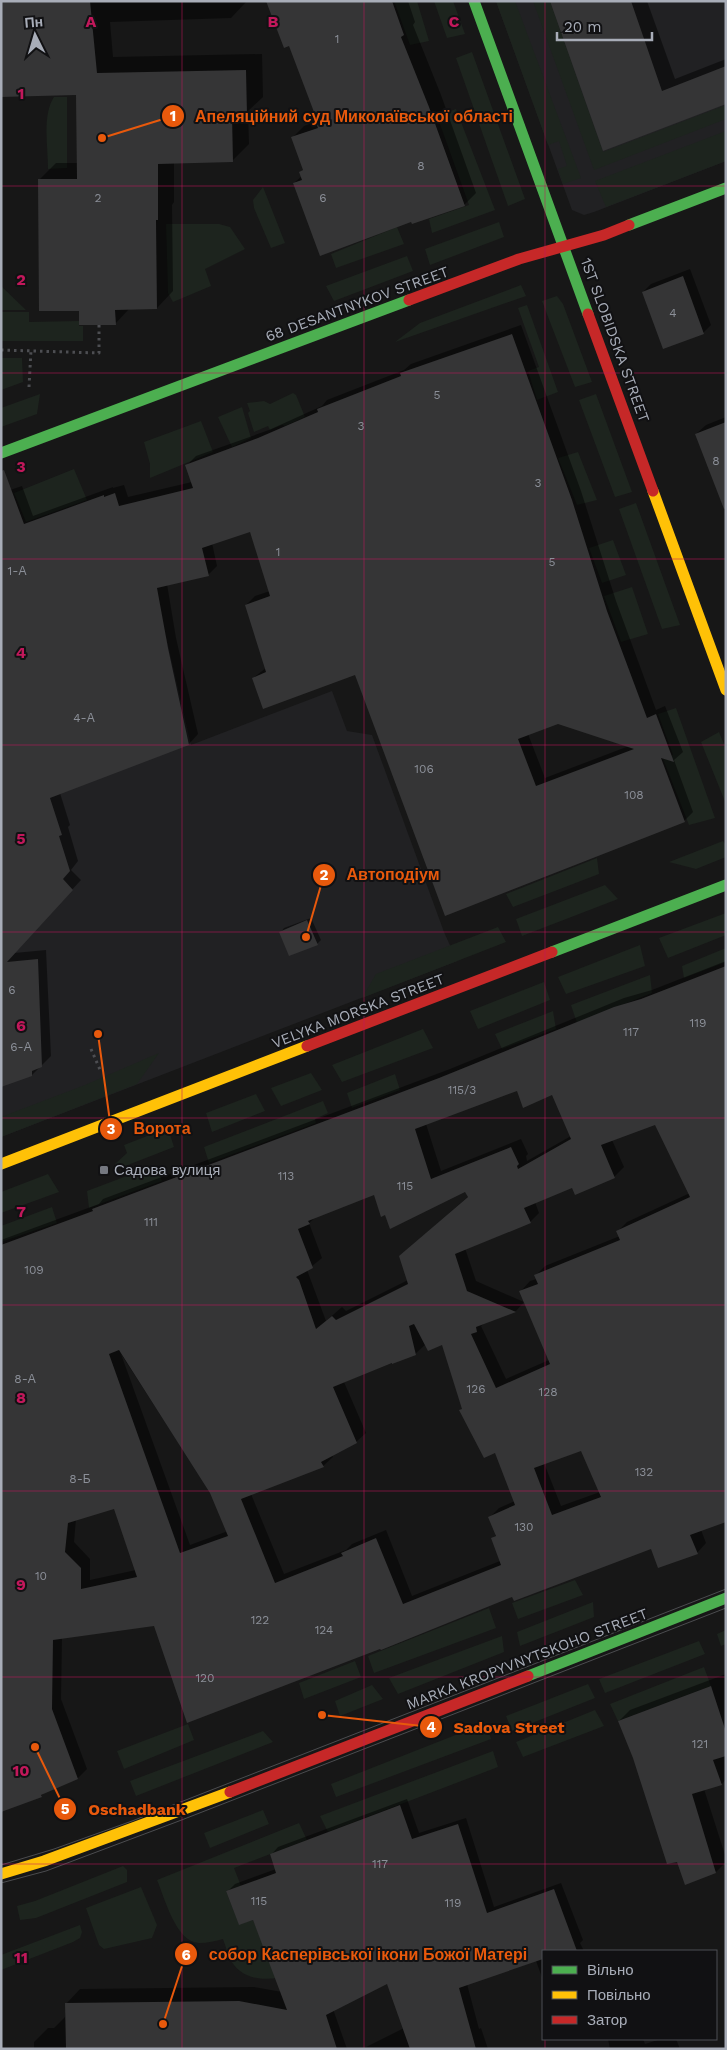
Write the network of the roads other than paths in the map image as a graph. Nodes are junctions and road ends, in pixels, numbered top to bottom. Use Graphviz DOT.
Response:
graph roads {
  1 [pos="474,1"];
  2 [pos="726,188"];
  3 [pos="565,246"];
  4 [pos="1,453"];
  5 [pos="726,690"];
  6 [pos="726,885"];
  7 [pos="1,1164"];
  8 [pos="726,1598"];
  9 [pos="1,1874"];
  1 -- 3 [label="street, 1ST SLOBIDSKA STREET"];
  2 -- 3 [label="street, 68 DESANTNYKOV STREET"];
  3 -- 4 [label="street, 68 DESANTNYKOV STREET"];
  3 -- 5 [label="street, 1ST SLOBIDSKA STREET"];
  6 -- 7 [label="street, VELYKA MORSKA STREET"];
  8 -- 9 [label="street, MARKA KROPYVNYTSKOHO STREET"];
}
